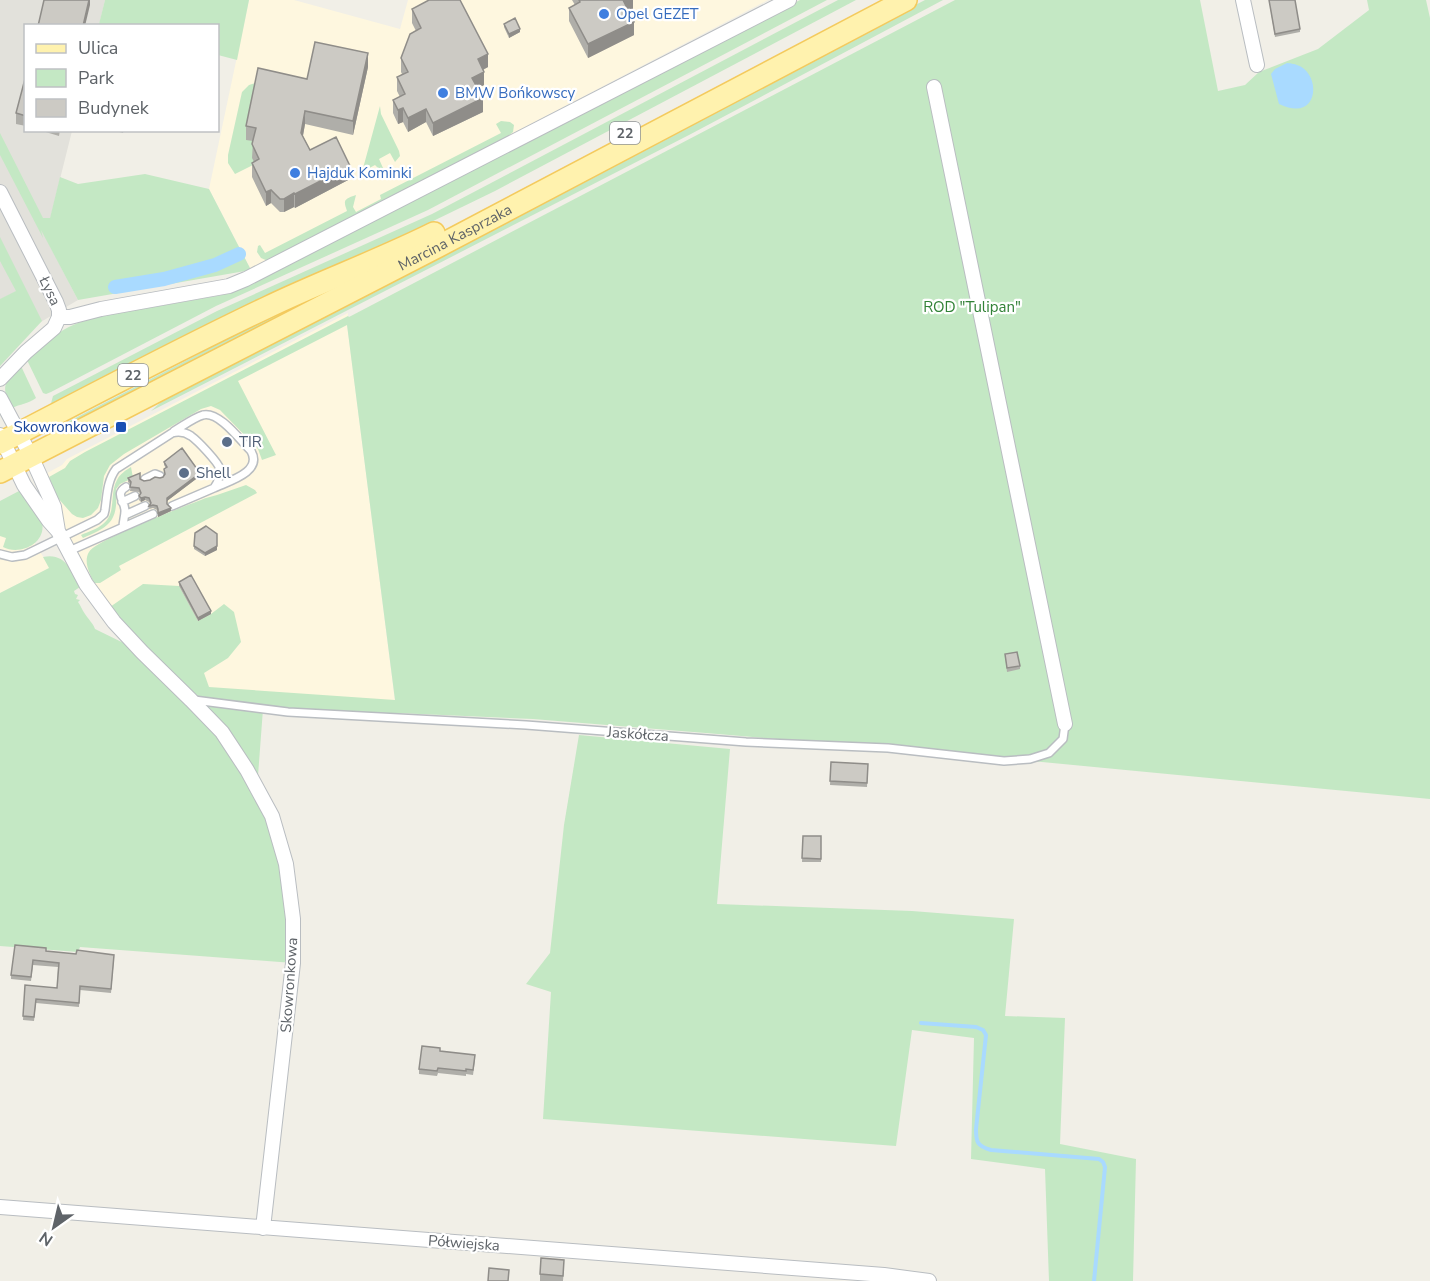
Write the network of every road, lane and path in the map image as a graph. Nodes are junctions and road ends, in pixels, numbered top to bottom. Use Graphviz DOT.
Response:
graph roads {
  1 [pos="789,0"];
  2 [pos="875,0"];
  3 [pos="906,0"];
  4 [pos="1242,0"];
  5 [pos="1257,65"];
  6 [pos="934,87"];
  7 [pos="0,192"];
  8 [pos="59,316"];
  9 [pos="1,380"];
  10 [pos="0,398"];
  11 [pos="172,433"];
  12 [pos="5,438"];
  13 [pos="15,465"];
  14 [pos="160,476"];
  15 [pos="145,478"];
  16 [pos="126,487"];
  17 [pos="214,488"];
  18 [pos="178,495"];
  19 [pos="135,496"];
  20 [pos="187,500"];
  21 [pos="123,502"];
  22 [pos="145,506"];
  23 [pos="172,506"];
  24 [pos="153,514"];
  25 [pos="124,515"];
  26 [pos="123,527"];
  27 [pos="60,534"];
  28 [pos="69,551"];
  29 [pos="0,554"];
  30 [pos="191,700"];
  31 [pos="1065,724"];
  32 [pos="0,1208"];
  33 [pos="263,1227"];
  34 [pos="929,1281"];
  1 -- 8 [label="street"];
  2 -- 12 [label="main road, Marcina Kasprzaka / 22"];
  3 -- 13 [label="main road, Marcina Kasprzaka / 22"];
  4 -- 5 [label="street"];
  6 -- 31 [label="street"];
  7 -- 8 [label="street, Łysa"];
  8 -- 9 [label="street, Łysa"];
  10 -- 12 [label="street"];
  11 -- 17 [label="lane"];
  11 -- 17 [label="lane"];
  11 -- 27 [label="lane"];
  12 -- 13 [label="street"];
  13 -- 27 [label="street, Skowronkowa"];
  14 -- 15 [label="lane"];
  16 -- 21 [label="lane"];
  17 -- 20 [label="lane"];
  18 -- 20 [label="lane"];
  19 -- 21 [label="lane"];
  20 -- 23 [label="lane"];
  21 -- 25 [label="lane"];
  22 -- 25 [label="lane"];
  24 -- 26 [label="lane"];
  25 -- 26 [label="lane"];
  26 -- 28 [label="lane"];
  27 -- 28 [label="street, Skowronkowa"];
  27 -- 29 [label="lane"];
  28 -- 30 [label="street, Skowronkowa"];
  30 -- 31 [label="lane, Jaskółcza"];
  30 -- 33 [label="street, Skowronkowa"];
  32 -- 33 [label="street, Półwiejska"];
  33 -- 34 [label="street, Półwiejska"];
}
